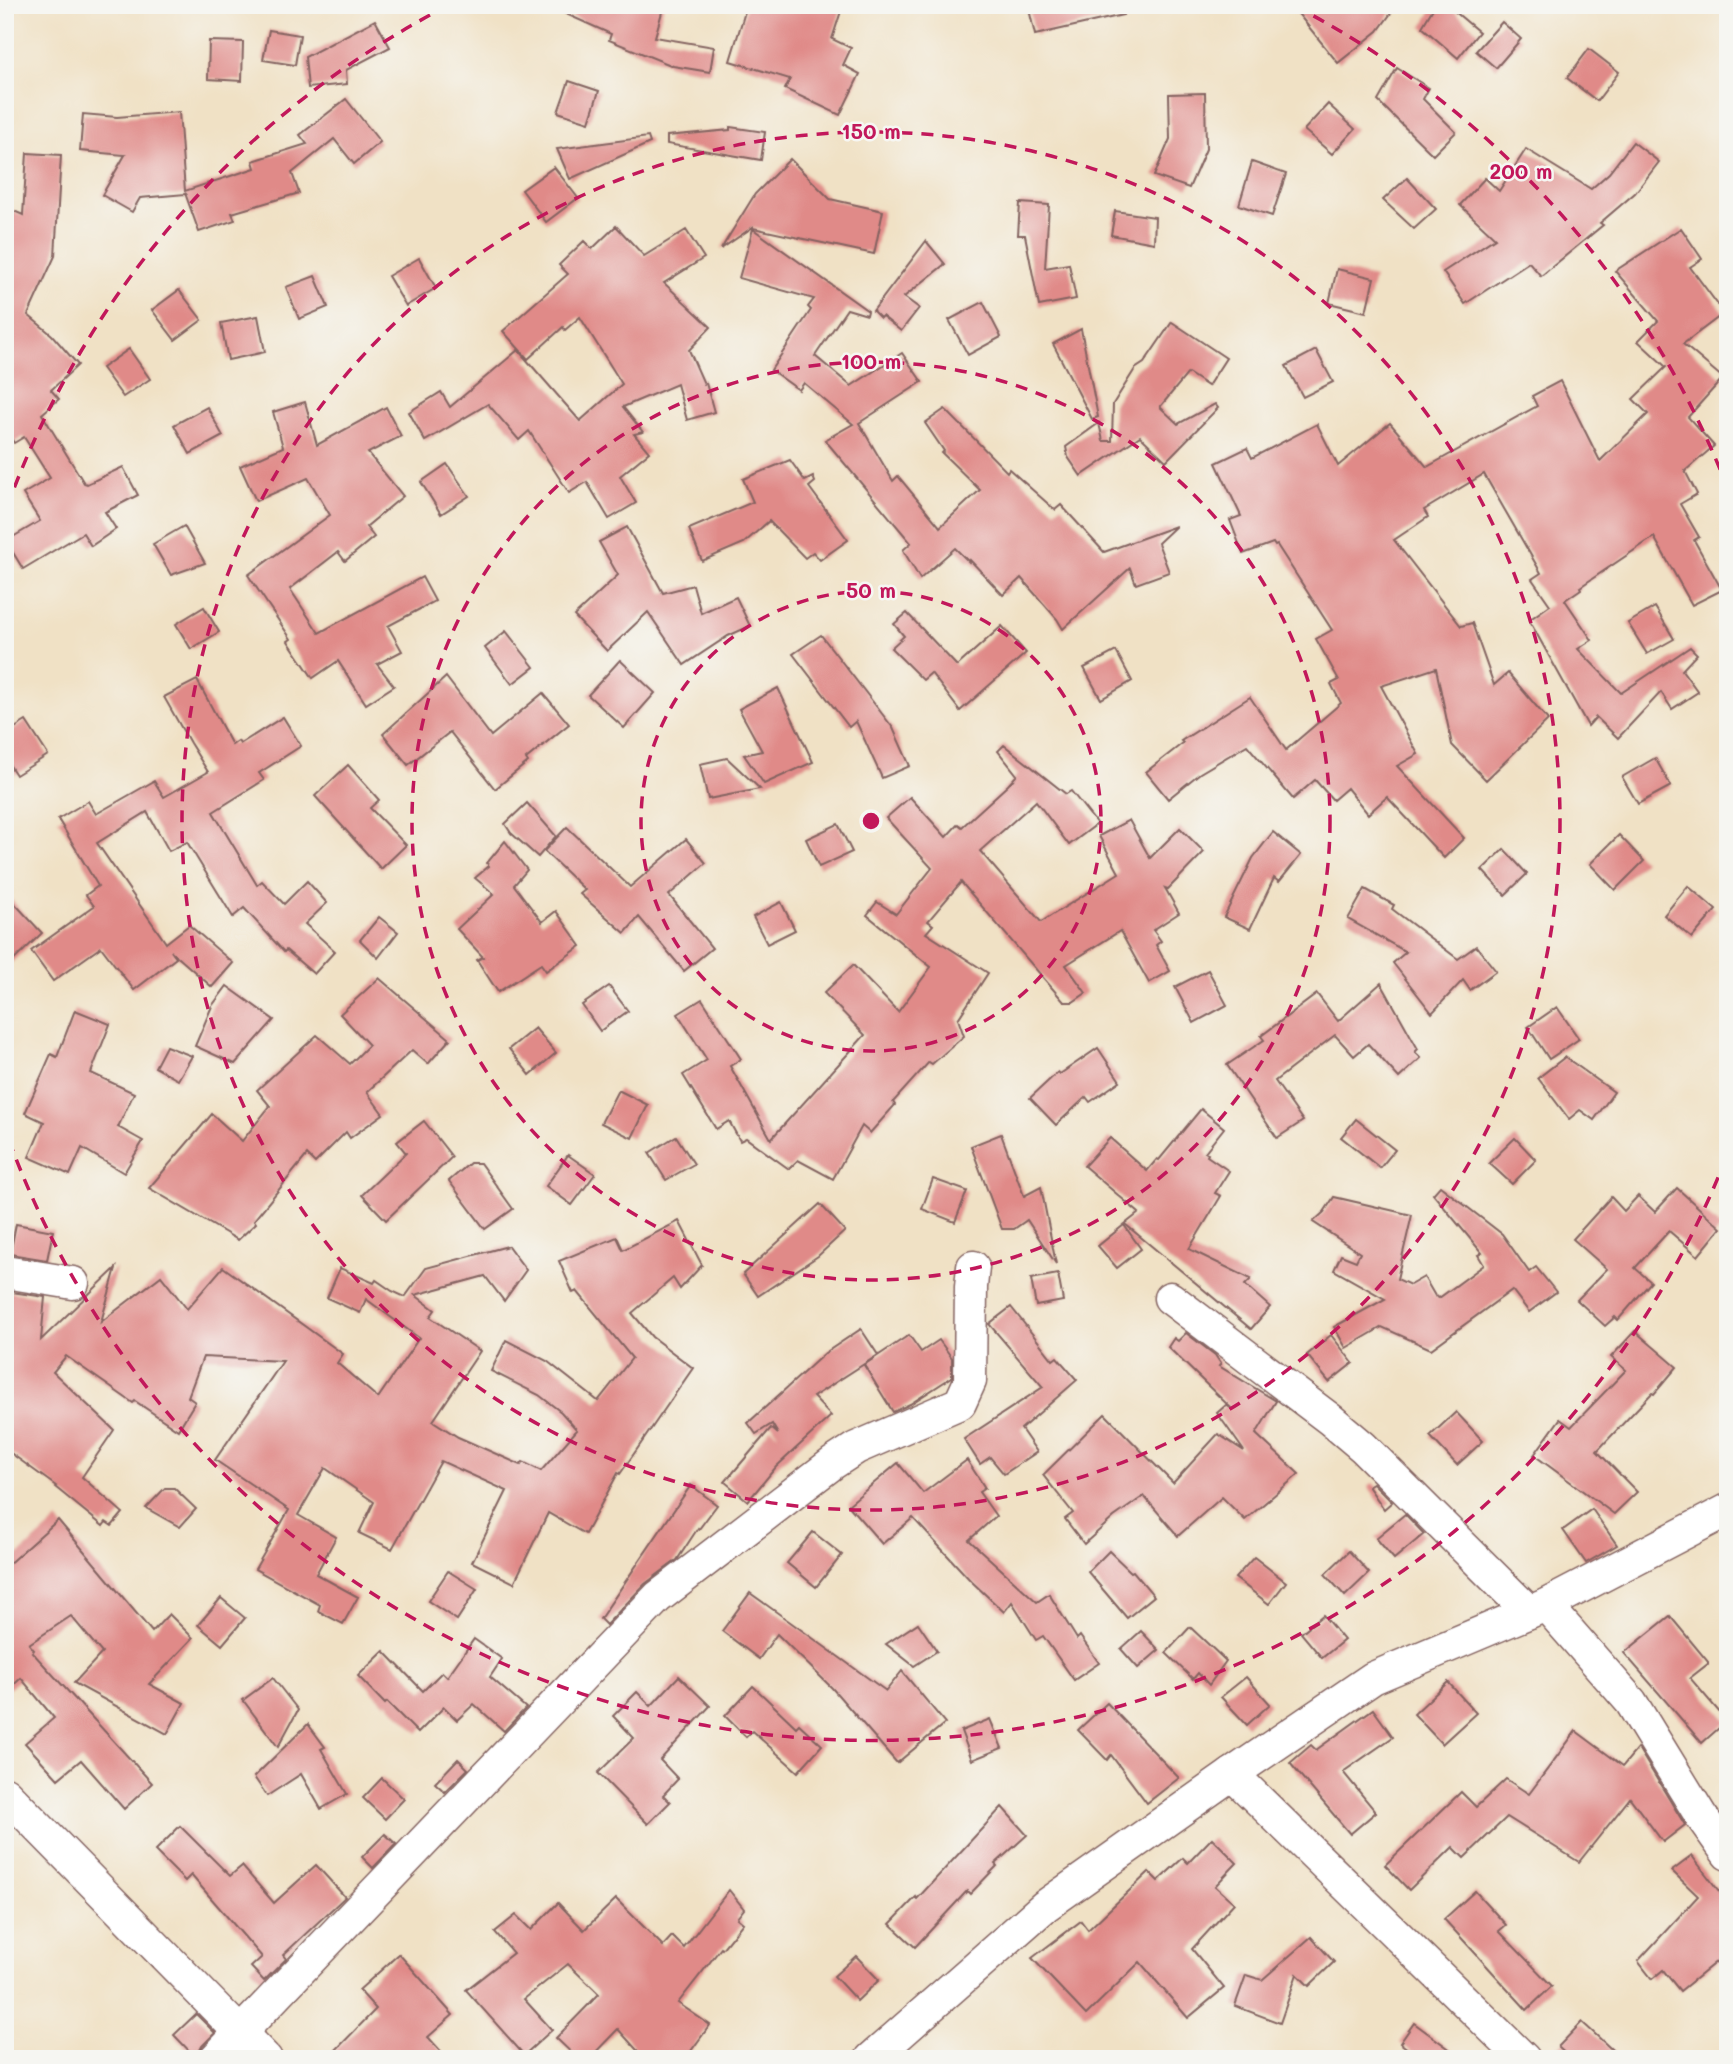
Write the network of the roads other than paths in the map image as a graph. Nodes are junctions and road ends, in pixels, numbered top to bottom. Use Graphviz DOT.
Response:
graph roads {
  1 [pos="973,1267"];
  2 [pos="5,1272"];
  3 [pos="73,1283"];
  4 [pos="1170,1298"];
  5 [pos="1728,1510"];
  6 [pos="1537,1609"];
  7 [pos="1232,1774"];
  8 [pos="5,1793"];
  9 [pos="1728,1854"];
  10 [pos="240,2033"];
  11 [pos="215,2059"];
  12 [pos="267,2059"];
  13 [pos="871,2059"];
  14 [pos="1524,2059"];
  1 -- 10 [label="street"];
  2 -- 3 [label="street"];
  4 -- 6 [label="street"];
  5 -- 6 [label="street"];
  6 -- 7 [label="street"];
  6 -- 9 [label="street"];
  7 -- 13 [label="street"];
  7 -- 14 [label="street"];
  8 -- 10 [label="street"];
  10 -- 11 [label="street"];
  10 -- 12 [label="street"];
}
